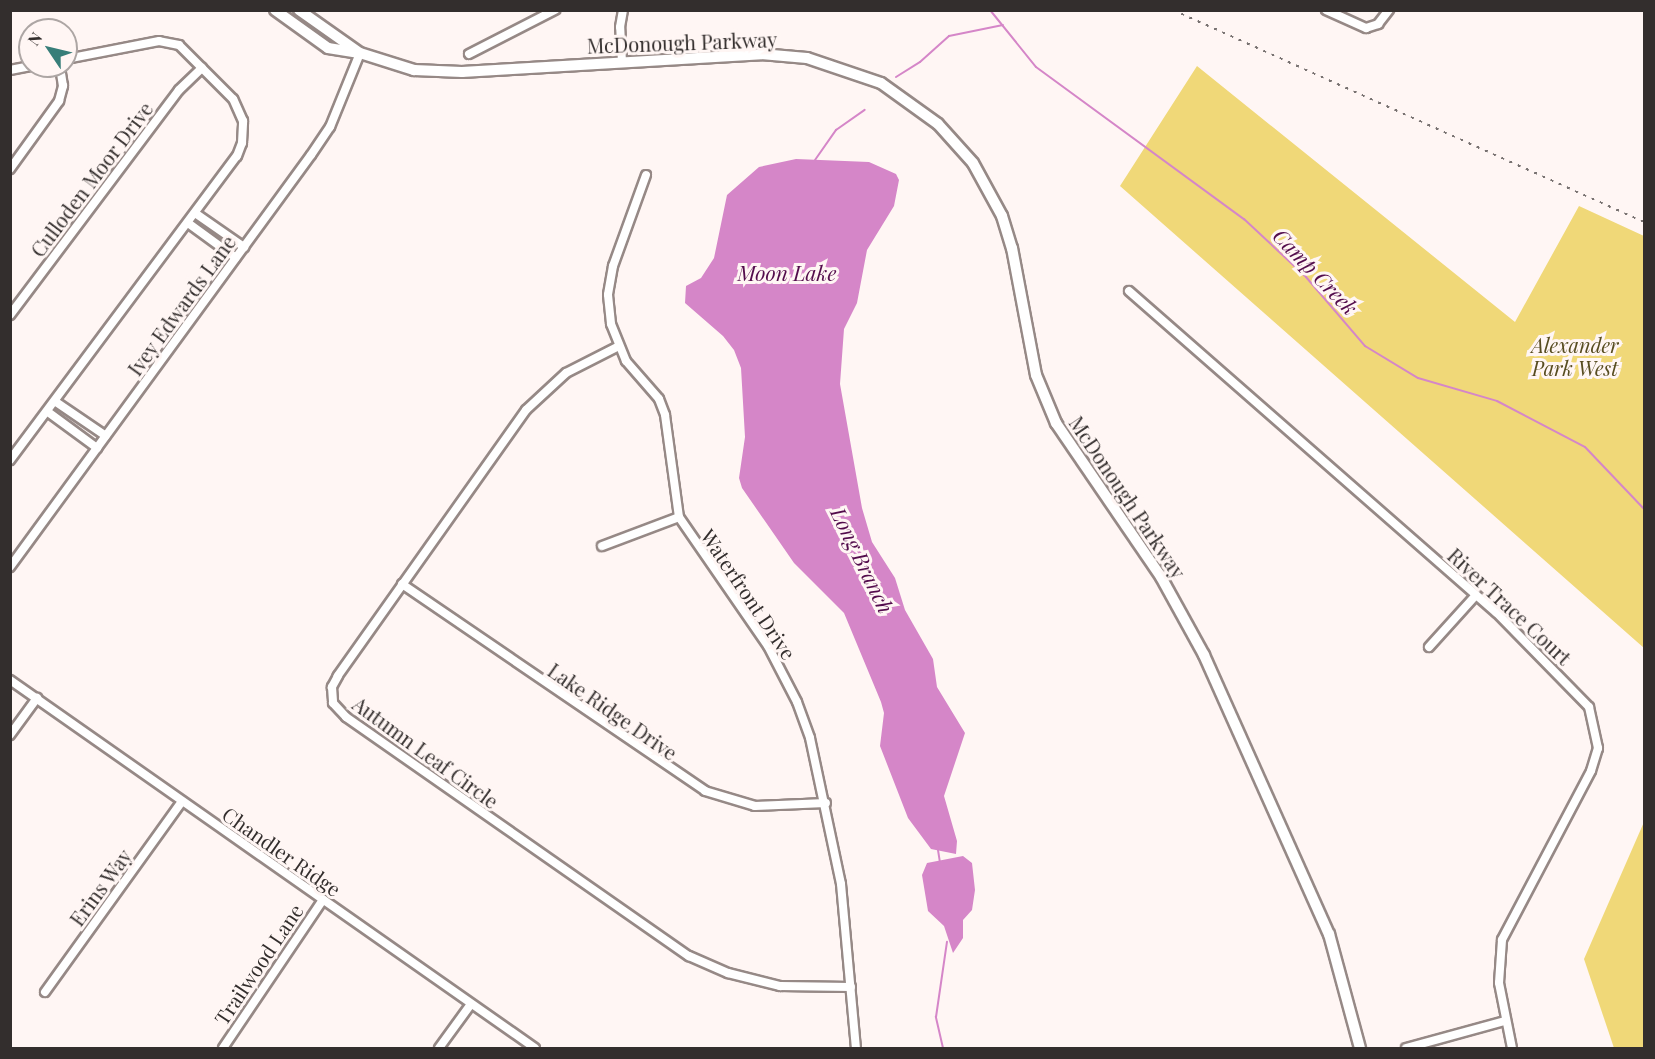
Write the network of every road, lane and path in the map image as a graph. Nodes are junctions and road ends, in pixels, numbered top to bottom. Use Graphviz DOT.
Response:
graph roads {
  1 [pos="275,10"];
  2 [pos="299,10"];
  3 [pos="555,10"];
  4 [pos="623,10"];
  5 [pos="1326,10"];
  6 [pos="1389,10"];
  7 [pos="360,53"];
  8 [pos="469,54"];
  9 [pos="78,57"];
  10 [pos="622,62"];
  11 [pos="202,68"];
  12 [pos="62,78"];
  13 [pos="10,169"];
  14 [pos="646,175"];
  15 [pos="195,213"];
  16 [pos="188,223"];
  17 [pos="244,247"];
  18 [pos="236,258"];
  19 [pos="1129,291"];
  20 [pos="10,315"];
  21 [pos="619,346"];
  22 [pos="56,402"];
  23 [pos="48,412"];
  24 [pos="106,436"];
  25 [pos="97,448"];
  26 [pos="10,460"];
  27 [pos="679,517"];
  28 [pos="602,546"];
  29 [pos="10,567"];
  30 [pos="402,584"];
  31 [pos="1476,595"];
  32 [pos="1430,647"];
  33 [pos="10,680"];
  34 [pos="37,698"];
  35 [pos="10,735"];
  36 [pos="182,801"];
  37 [pos="826,803"];
  38 [pos="322,900"];
  39 [pos="851,987"];
  40 [pos="45,992"];
  41 [pos="471,1004"];
  42 [pos="1505,1022"];
  43 [pos="223,1048"];
  44 [pos="439,1048"];
  45 [pos="535,1048"];
  46 [pos="856,1048"];
  47 [pos="1360,1048"];
  48 [pos="1406,1048"];
  49 [pos="1512,1048"];
  1 -- 7 [label="street"];
  2 -- 7 [label="street, McDonough Parkway"];
  3 -- 8 [label="street"];
  4 -- 10 [label="street"];
  5 -- 6 [label="street"];
  7 -- 10 [label="street, McDonough Parkway"];
  7 -- 17 [label="street, Ivey Edwards Lane"];
  9 -- 11 [label="street"];
  10 -- 47 [label="street, McDonough Parkway"];
  11 -- 15 [label="street"];
  11 -- 20 [label="street, Culloden Moor Drive"];
  12 -- 13 [label="street"];
  14 -- 21 [label="street, Waterfront Drive"];
  15 -- 16 [label="street"];
  15 -- 17 [label="street"];
  16 -- 18 [label="street"];
  16 -- 22 [label="street"];
  17 -- 18 [label="street, Ivey Edwards Lane"];
  18 -- 24 [label="street, Ivey Edwards Lane"];
  19 -- 31 [label="street, River Trace Court"];
  21 -- 27 [label="street, Waterfront Drive"];
  21 -- 30 [label="street, Autumn Leaf Circle"];
  22 -- 23 [label="street"];
  22 -- 24 [label="street"];
  23 -- 25 [label="street"];
  23 -- 26 [label="street"];
  24 -- 25 [label="street, Ivey Edwards Lane"];
  25 -- 29 [label="street, Ivey Edwards Lane"];
  27 -- 28 [label="street"];
  27 -- 37 [label="street, Waterfront Drive"];
  30 -- 37 [label="street, Lake Ridge Drive"];
  30 -- 39 [label="street, Autumn Leaf Circle"];
  31 -- 32 [label="street"];
  31 -- 42 [label="street, River Trace Court"];
  33 -- 34 [label="street, Chandler Ridge"];
  34 -- 35 [label="street"];
  34 -- 36 [label="street, Chandler Ridge"];
  36 -- 38 [label="street, Chandler Ridge"];
  36 -- 40 [label="street, Erins Way"];
  37 -- 39 [label="street, Waterfront Drive"];
  38 -- 41 [label="street, Chandler Ridge"];
  38 -- 43 [label="street, Trailwood Lane"];
  39 -- 46 [label="street, Waterfront Drive"];
  41 -- 44 [label="street"];
  41 -- 45 [label="street, Chandler Ridge"];
  42 -- 48 [label="street"];
  42 -- 49 [label="street, River Trace Court"];
}
